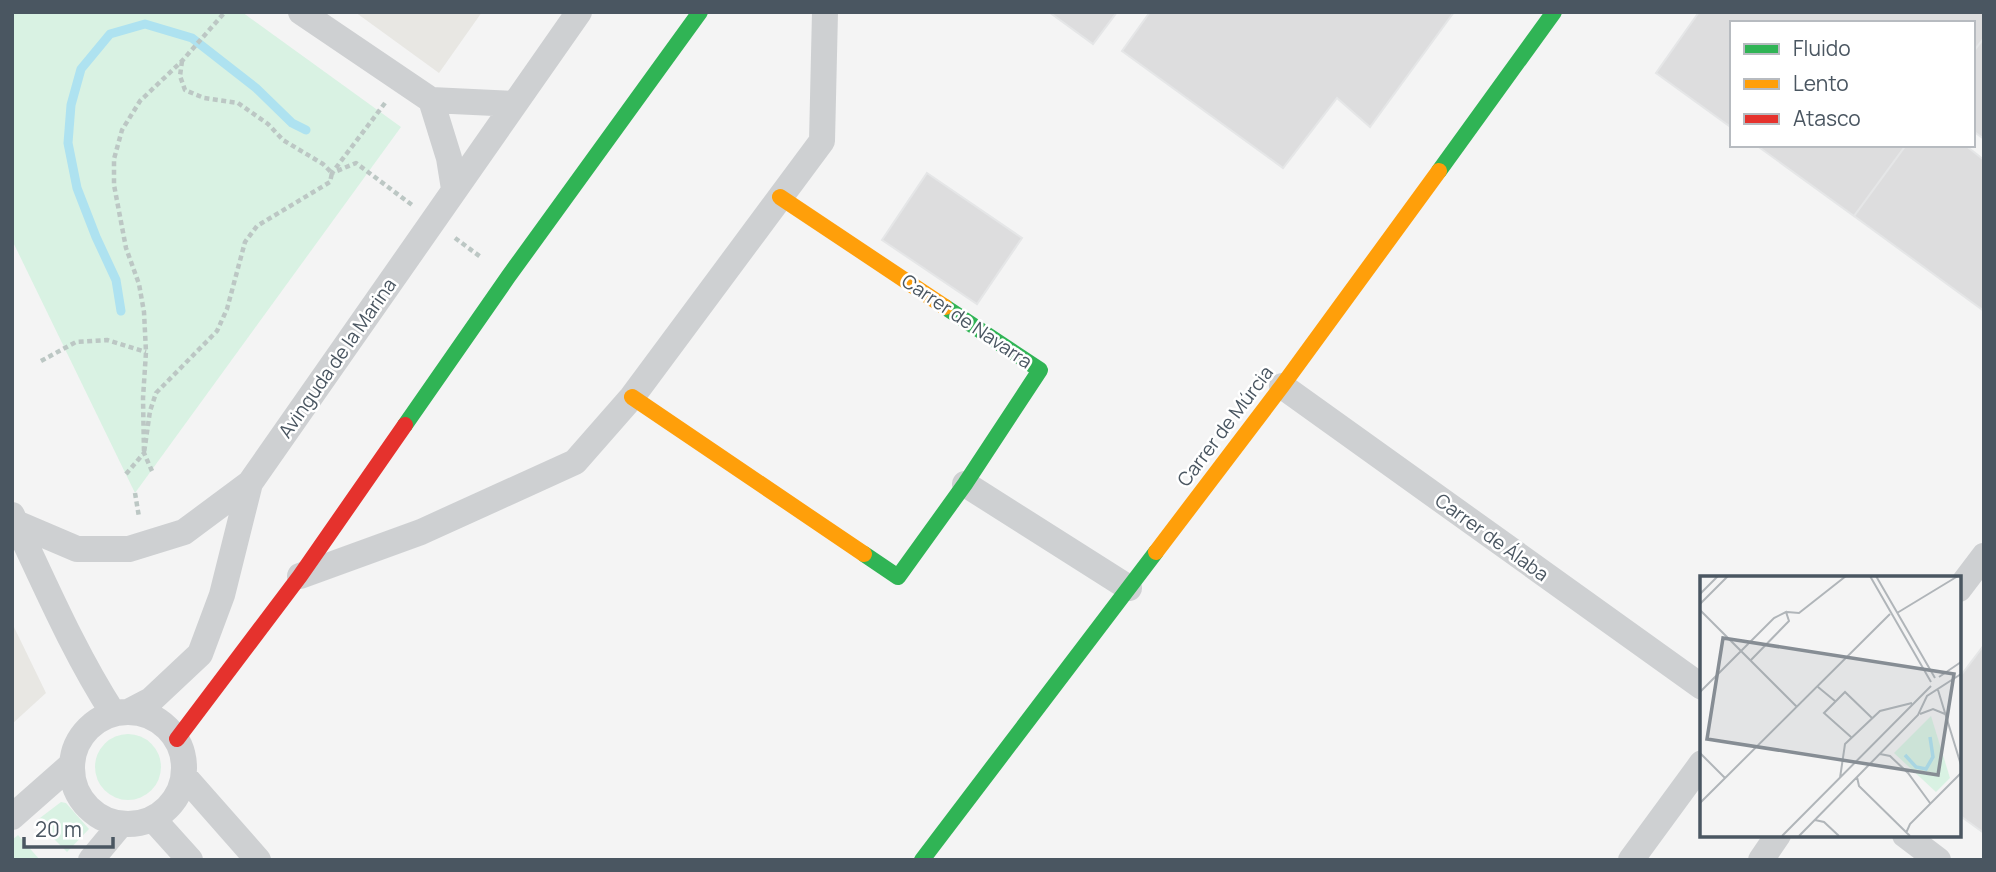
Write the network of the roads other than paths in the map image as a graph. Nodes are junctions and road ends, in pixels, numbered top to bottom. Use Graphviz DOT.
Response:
graph roads {
  1 [pos="301,12"];
  2 [pos="579,12"];
  3 [pos="700,12"];
  4 [pos="825,12"];
  5 [pos="1554,12"];
  6 [pos="431,100"];
  7 [pos="514,104"];
  8 [pos="454,189"];
  9 [pos="780,197"];
  10 [pos="1282,386"];
  11 [pos="632,397"];
  12 [pos="250,483"];
  13 [pos="965,484"];
  14 [pos="14,519"];
  15 [pos="1984,556"];
  16 [pos="300,576"];
  17 [pos="1961,586"];
  18 [pos="1129,587"];
  19 [pos="1700,686"];
  20 [pos="121,712"];
  21 [pos="177,739"];
  22 [pos="71,765"];
  23 [pos="1700,766"];
  24 [pos="184,776"];
  25 [pos="12,817"];
  26 [pos="153,819"];
  27 [pos="121,824"];
  28 [pos="1778,837"];
  29 [pos="1909,837"];
  30 [pos="91,860"];
  31 [pos="190,860"];
  32 [pos="258,860"];
  33 [pos="922,860"];
  34 [pos="1631,860"];
  35 [pos="1761,860"];
  36 [pos="1938,860"];
  1 -- 6 [label="street"];
  2 -- 7 [label="street, Avinguda de la Marina"];
  3 -- 16 [label="street"];
  4 -- 9 [label="street"];
  5 -- 10 [label="street, Carrer de Múrcia"];
  6 -- 7 [label="street"];
  6 -- 8 [label="street"];
  7 -- 8 [label="street, Avinguda de la Marina"];
  8 -- 12 [label="street, Avinguda de la Marina"];
  9 -- 11 [label="street"];
  9 -- 13 [label="street, Carrer de Navarra"];
  10 -- 18 [label="street, Carrer de Múrcia"];
  10 -- 19 [label="street, Carrer de Álaba"];
  11 -- 13 [label="street, Carrer de Navarra"];
  11 -- 16 [label="street"];
  12 -- 14 [label="street"];
  12 -- 20 [label="street, Avinguda de la Marina"];
  13 -- 18 [label="street"];
  14 -- 20 [label="street"];
  15 -- 17 [label="street"];
  16 -- 21 [label="street"];
  18 -- 33 [label="street, Carrer de Múrcia"];
  20 -- 21 [label="street"];
  20 -- 22 [label="street"];
  21 -- 24 [label="street"];
  22 -- 25 [label="street"];
  22 -- 27 [label="street"];
  23 -- 34 [label="street"];
  24 -- 26 [label="street"];
  24 -- 32 [label="street"];
  26 -- 27 [label="street"];
  26 -- 31 [label="street"];
  27 -- 30 [label="street"];
  28 -- 35 [label="street"];
  29 -- 36 [label="street"];
}
